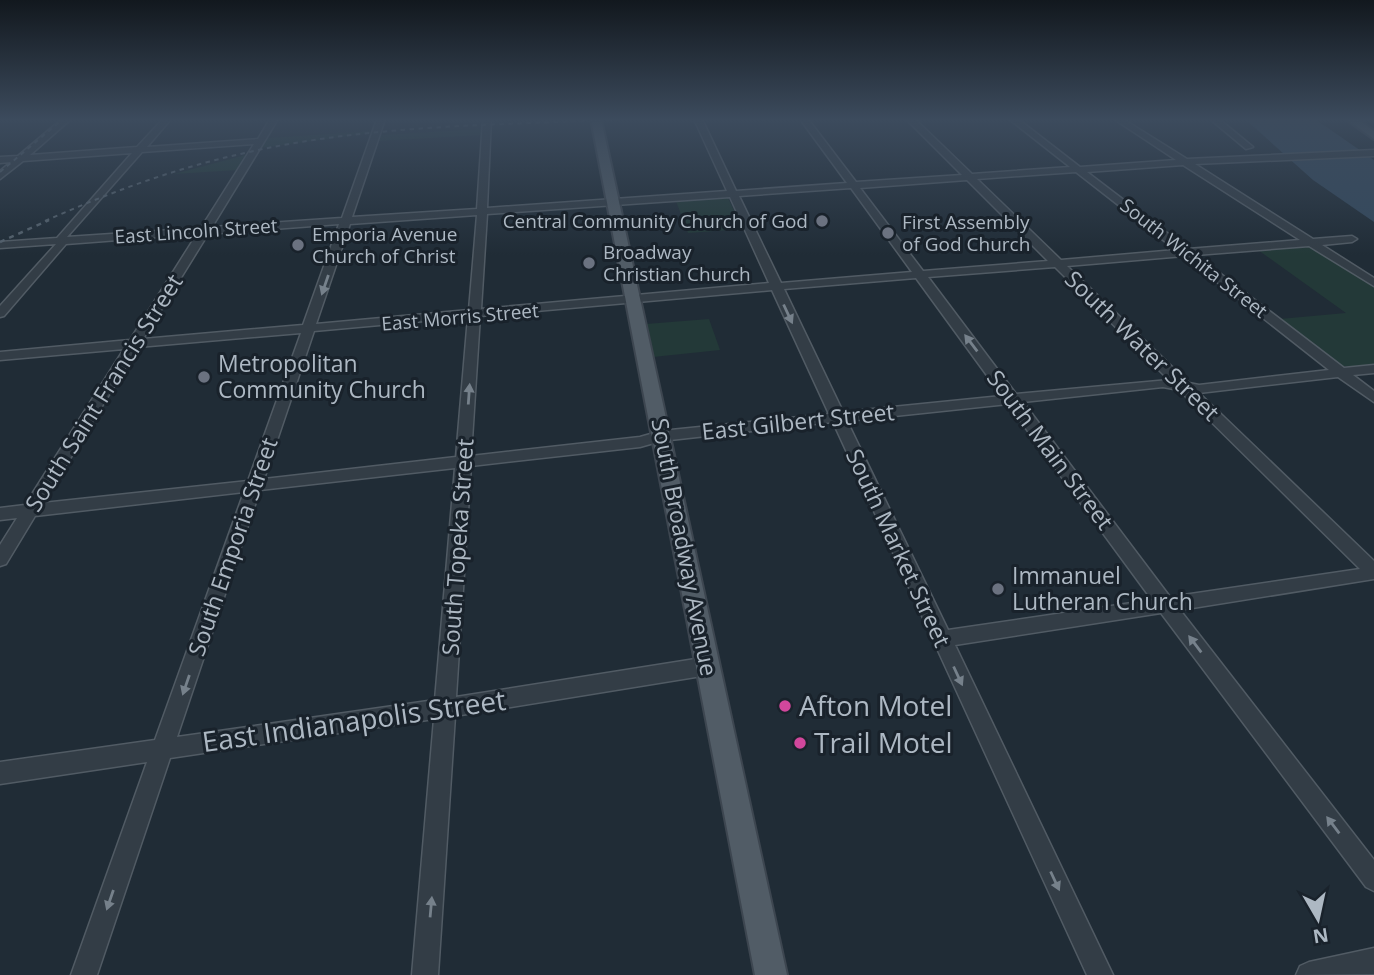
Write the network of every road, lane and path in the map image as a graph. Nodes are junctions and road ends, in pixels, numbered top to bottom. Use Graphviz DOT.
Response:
graph roads {
  1 [pos="127,164"];
  2 [pos="246,164"];
  3 [pos="366,164"];
  4 [pos="485,164"];
  5 [pos="605,164"];
  6 [pos="719,164"];
  7 [pos="838,164"];
  8 [pos="956,164"];
  9 [pos="1073,164"];
  10 [pos="1147,164"];
  11 [pos="1189,164"];
  12 [pos="1079,169"];
  13 [pos="969,177"];
  14 [pos="853,185"];
  15 [pos="732,193"];
  16 [pos="612,201"];
  17 [pos="482,211"];
  18 [pos="347,220"];
  19 [pos="206,230"];
  20 [pos="1352,239"];
  21 [pos="61,241"];
  22 [pos="1311,242"];
  23 [pos="0,245"];
  24 [pos="1186,253"];
  25 [pos="1058,263"];
  26 [pos="919,274"];
  27 [pos="1374,283"];
  28 [pos="776,287"];
  29 [pos="633,299"];
  30 [pos="0,313"];
  31 [pos="474,315"];
  32 [pos="309,330"];
  33 [pos="134,345"];
  34 [pos="0,356"];
  35 [pos="1374,369"];
  36 [pos="1342,373"];
  37 [pos="1184,387"];
  38 [pos="1374,398"];
  39 [pos="1013,399"];
  40 [pos="837,418"];
  41 [pos="661,436"];
  42 [pos="464,463"];
  43 [pos="254,486"];
  44 [pos="31,510"];
  45 [pos="0,514"];
  46 [pos="0,559"];
  47 [pos="1373,570"];
  48 [pos="1165,604"];
  49 [pos="940,639"];
  50 [pos="708,666"];
  51 [pos="446,708"];
  52 [pos="162,750"];
  53 [pos="0,773"];
  54 [pos="1374,879"];
  55 [pos="1374,961"];
  56 [pos="84,975"];
  57 [pos="425,975"];
  58 [pos="771,975"];
  59 [pos="1100,975"];
  60 [pos="1309,975"];
  1 -- 21 [label="street"];
  2 -- 19 [label="street, South Saint Francis Street"];
  3 -- 18 [label="street, South Emporia Street"];
  4 -- 17 [label="street, South Topeka Street"];
  5 -- 16 [label="main road, South Broadway Avenue"];
  6 -- 15 [label="street, South Market Street"];
  7 -- 14 [label="street, South Main Street"];
  8 -- 13 [label="street, South Water Street"];
  9 -- 12 [label="street, South Wichita Street"];
  10 -- 12 [label="street, East Lincoln Street"];
  11 -- 22 [label="street"];
  12 -- 13 [label="street, East Lincoln Street"];
  12 -- 24 [label="street, South Wichita Street"];
  13 -- 14 [label="street, East Lincoln Street"];
  13 -- 25 [label="street, South Water Street"];
  14 -- 15 [label="street, East Lincoln Street"];
  14 -- 26 [label="street, South Main Street"];
  15 -- 16 [label="street, East Lincoln Street"];
  15 -- 28 [label="street, South Market Street"];
  16 -- 17 [label="street, East Lincoln Street"];
  16 -- 29 [label="main road, South Broadway Avenue"];
  17 -- 18 [label="street, East Lincoln Street"];
  17 -- 31 [label="street, South Topeka Street"];
  18 -- 19 [label="street, East Lincoln Street"];
  18 -- 32 [label="street, South Emporia Street, one-way"];
  19 -- 21 [label="street, East Lincoln Street"];
  19 -- 33 [label="street, South Saint Francis Street"];
  20 -- 22 [label="street, East Morris Street"];
  21 -- 23 [label="street, East Lincoln Street"];
  21 -- 30 [label="street"];
  22 -- 24 [label="street, East Morris Street"];
  22 -- 27 [label="street"];
  24 -- 25 [label="street, East Morris Street"];
  24 -- 36 [label="street, South Wichita Street"];
  25 -- 26 [label="street, East Morris Street"];
  25 -- 37 [label="street, South Water Street"];
  26 -- 28 [label="street, East Morris Street"];
  39 -- 26 [label="street, South Main Street, one-way"];
  28 -- 29 [label="street, East Morris Street"];
  28 -- 40 [label="street, South Market Street, one-way"];
  29 -- 31 [label="street, East Morris Street"];
  29 -- 41 [label="main road, South Broadway Avenue"];
  31 -- 32 [label="street, East Morris Street"];
  42 -- 31 [label="street, South Topeka Street, one-way"];
  32 -- 33 [label="street, East Morris Street"];
  32 -- 43 [label="street, South Emporia Street"];
  33 -- 34 [label="street, East Morris Street"];
  33 -- 44 [label="street, South Saint Francis Street"];
  35 -- 36 [label="street, East Gilbert Street"];
  36 -- 37 [label="street, East Gilbert Street"];
  36 -- 38 [label="street, South Wichita Street"];
  37 -- 39 [label="street, East Gilbert Street"];
  37 -- 47 [label="street, South Water Street"];
  39 -- 40 [label="street, East Gilbert Street"];
  39 -- 48 [label="street, South Main Street"];
  40 -- 41 [label="street, East Gilbert Street"];
  40 -- 49 [label="street, South Market Street"];
  41 -- 42 [label="street, East Gilbert Street"];
  41 -- 50 [label="main road, South Broadway Avenue"];
  42 -- 43 [label="street, East Gilbert Street"];
  42 -- 51 [label="street, South Topeka Street"];
  43 -- 44 [label="street, East Gilbert Street"];
  43 -- 52 [label="street, South Emporia Street, one-way"];
  44 -- 45 [label="street, East Gilbert Street"];
  44 -- 46 [label="street, South Saint Francis Street"];
  47 -- 48 [label="street"];
  48 -- 49 [label="street"];
  54 -- 48 [label="street, South Main Street, one-way"];
  49 -- 59 [label="street, South Market Street, one-way"];
  50 -- 51 [label="street, East Indianapolis Street"];
  50 -- 58 [label="main road, South Broadway Avenue"];
  51 -- 52 [label="street, East Indianapolis Street"];
  57 -- 51 [label="street, South Topeka Street, one-way"];
  52 -- 53 [label="street, East Indianapolis Street"];
  52 -- 56 [label="street, South Emporia Street, one-way"];
  55 -- 60 [label="street"];
}
